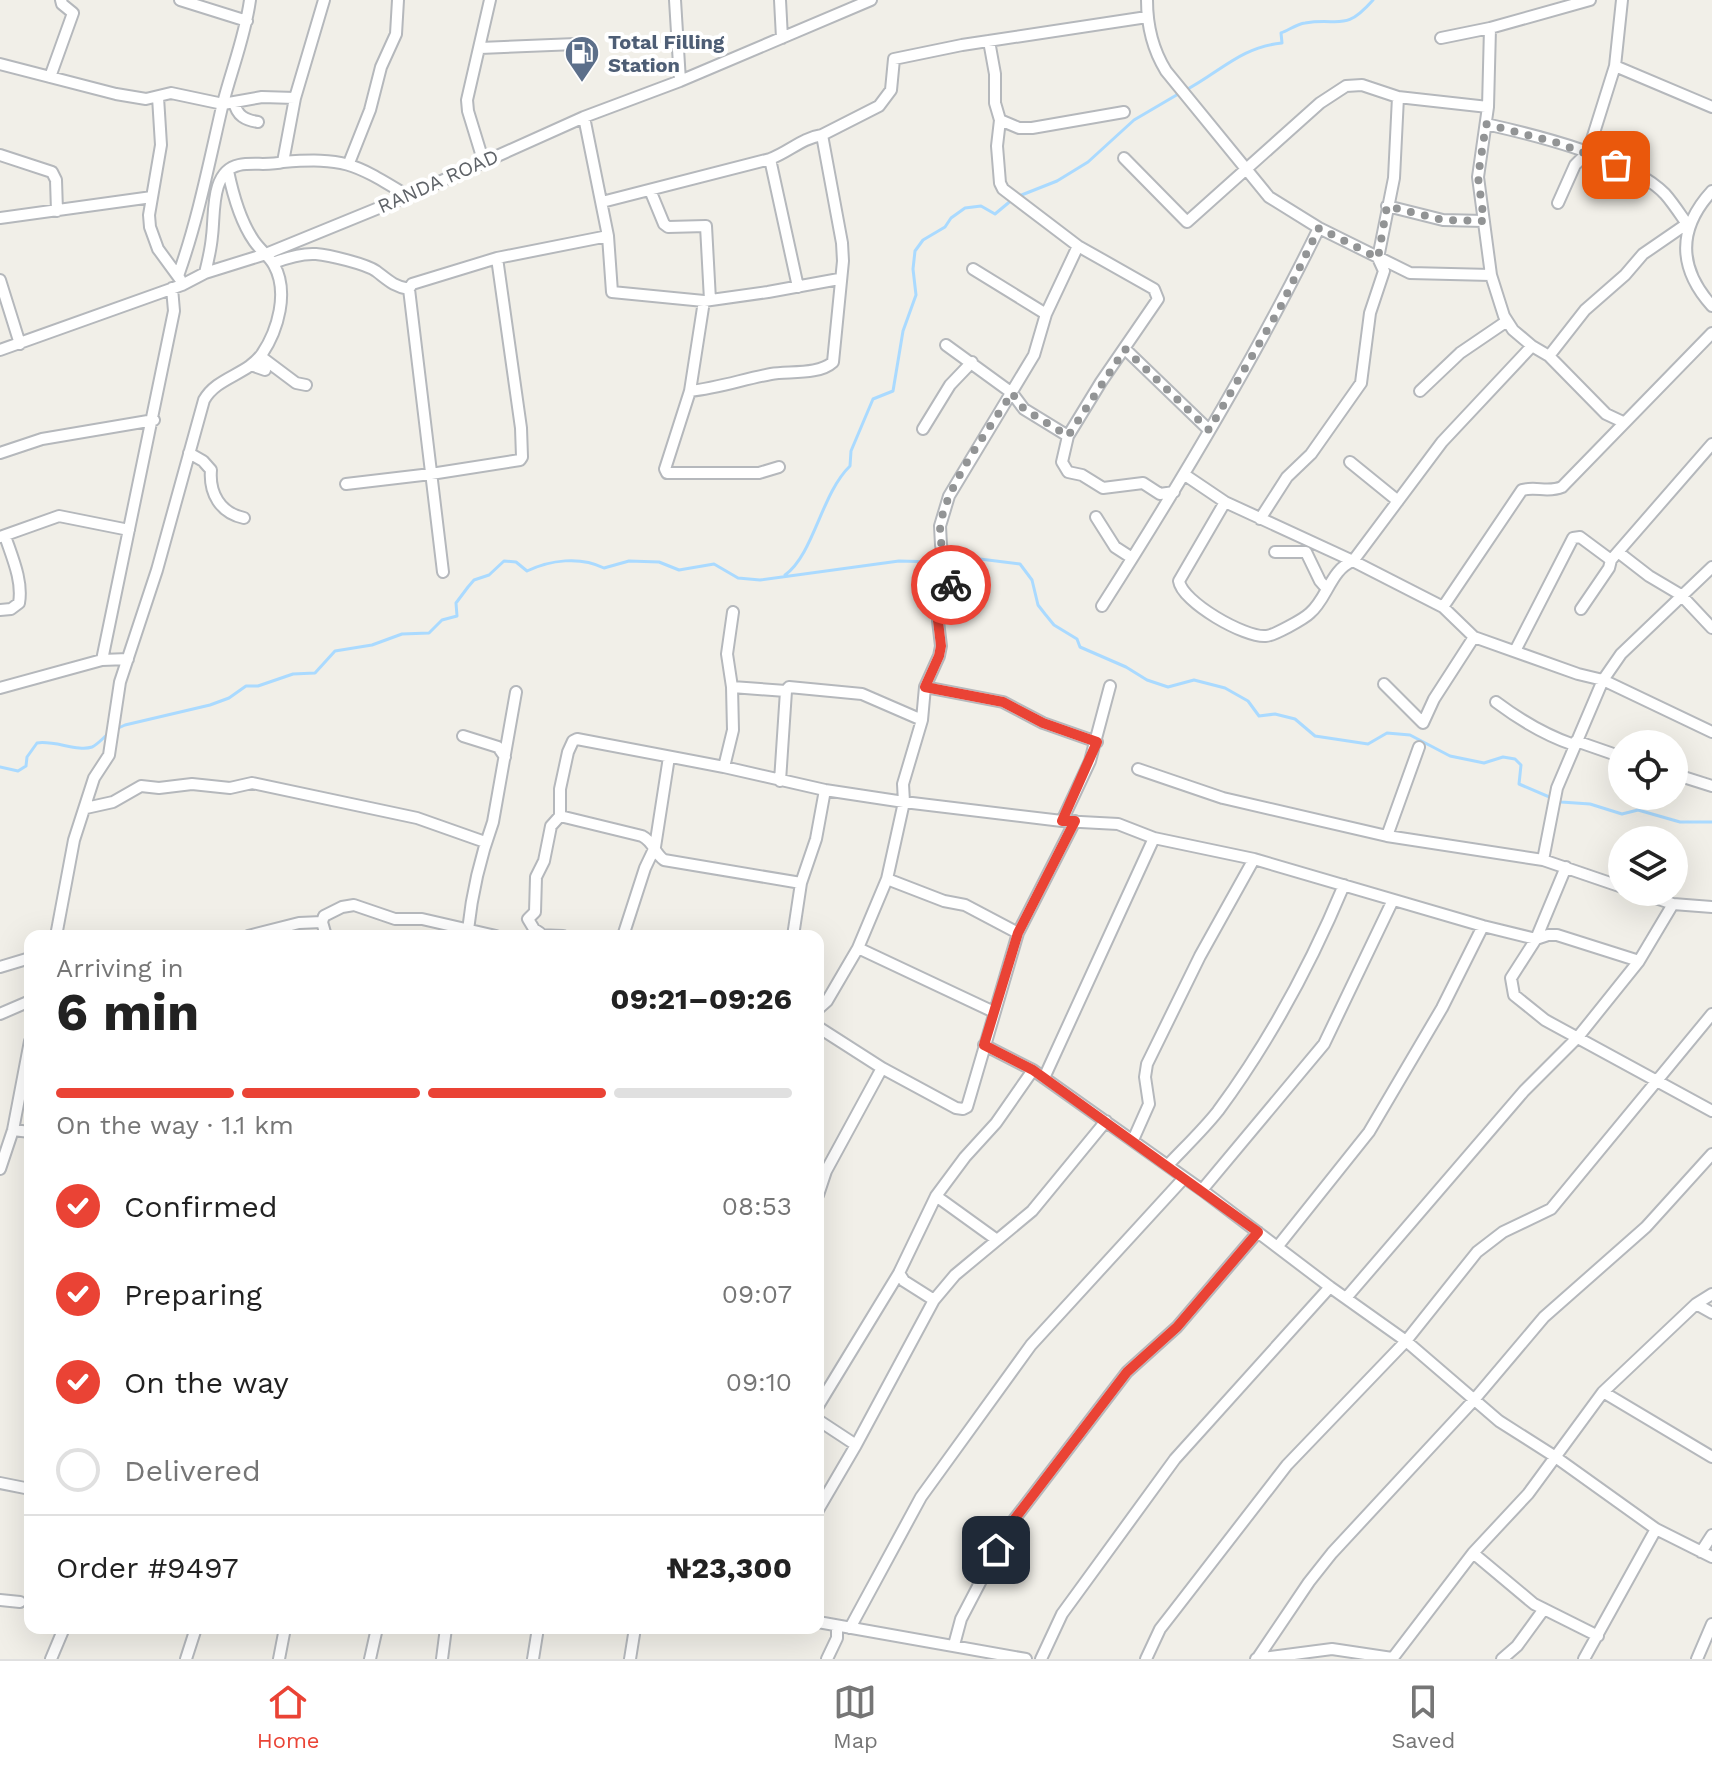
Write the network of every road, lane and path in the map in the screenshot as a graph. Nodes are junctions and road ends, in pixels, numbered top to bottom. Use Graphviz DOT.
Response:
graph roads {
  1 [pos="61,0"];
  2 [pos="180,0"];
  3 [pos="250,0"];
  4 [pos="324,0"];
  5 [pos="398,0"];
  6 [pos="490,0"];
  7 [pos="675,0"];
  8 [pos="780,0"];
  9 [pos="871,0"];
  10 [pos="1147,0"];
  11 [pos="1590,0"];
  12 [pos="1622,0"];
  13 [pos="1147,17"];
  14 [pos="247,21"];
  15 [pos="1490,28"];
  16 [pos="782,38"];
  17 [pos="1441,38"];
  18 [pos="989,41"];
  19 [pos="576,44"];
  20 [pos="480,48"];
  21 [pos="0,64"];
  22 [pos="1615,66"];
  23 [pos="50,77"];
  24 [pos="680,81"];
  25 [pos="158,97"];
  26 [pos="1398,97"];
  27 [pos="295,98"];
  28 [pos="229,103"];
  29 [pos="1488,107"];
  30 [pos="1712,107"];
  31 [pos="1124,112"];
  32 [pos="584,117"];
  33 [pos="1000,120"];
  34 [pos="258,122"];
  35 [pos="1486,124"];
  36 [pos="822,135"];
  37 [pos="1588,152"];
  38 [pos="0,155"];
  39 [pos="1124,158"];
  40 [pos="770,159"];
  41 [pos="483,160"];
  42 [pos="283,162"];
  43 [pos="349,163"];
  44 [pos="1245,169"];
  45 [pos="228,171"];
  46 [pos="650,190"];
  47 [pos="1712,191"];
  48 [pos="408,196"];
  49 [pos="152,197"];
  50 [pos="602,202"];
  51 [pos="1558,203"];
  52 [pos="1387,206"];
  53 [pos="57,211"];
  54 [pos="0,218"];
  55 [pos="1484,221"];
  56 [pos="1689,223"];
  57 [pos="1319,228"];
  58 [pos="608,236"];
  59 [pos="1078,246"];
  60 [pos="497,258"];
  61 [pos="1378,258"];
  62 [pos="269,259"];
  63 [pos="973,269"];
  64 [pos="179,273"];
  65 [pos="205,273"];
  66 [pos="1491,275"];
  67 [pos="839,279"];
  68 [pos="0,280"];
  69 [pos="177,286"];
  70 [pos="798,287"];
  71 [pos="409,289"];
  72 [pos="707,300"];
  73 [pos="1712,306"];
  74 [pos="1046,314"];
  75 [pos="1507,321"];
  76 [pos="1712,333"];
  77 [pos="20,344"];
  78 [pos="946,345"];
  79 [pos="1532,346"];
  80 [pos="1125,349"];
  81 [pos="0,350"];
  82 [pos="1549,356"];
  83 [pos="972,362"];
  84 [pos="251,365"];
  85 [pos="306,385"];
  86 [pos="690,391"];
  87 [pos="1420,391"];
  88 [pos="1012,393"];
  89 [pos="154,420"];
  90 [pos="1623,422"];
  91 [pos="923,429"];
  92 [pos="1209,430"];
  93 [pos="1068,436"];
  94 [pos="1712,444"];
  95 [pos="0,453"];
  96 [pos="189,453"];
  97 [pos="1707,456"];
  98 [pos="1350,462"];
  99 [pos="779,467"];
  100 [pos="431,474"];
  101 [pos="1185,475"];
  102 [pos="346,484"];
  103 [pos="1174,492"];
  104 [pos="1398,501"];
  105 [pos="1225,502"];
  106 [pos="1096,517"];
  107 [pos="244,518"];
  108 [pos="1260,519"];
  109 [pos="129,530"];
  110 [pos="3,537"];
  111 [pos="1275,552"];
  112 [pos="1614,556"];
  113 [pos="1132,558"];
  114 [pos="1353,561"];
  115 [pos="1712,567"];
  116 [pos="443,572"];
  117 [pos="1327,589"];
  118 [pos="1681,595"];
  119 [pos="1102,606"];
  120 [pos="1443,607"];
  121 [pos="1581,609"];
  122 [pos="0,610"];
  123 [pos="733,612"];
  124 [pos="1712,628"];
  125 [pos="1474,637"];
  126 [pos="1515,651"];
  127 [pos="128,659"];
  128 [pos="102,660"];
  129 [pos="1603,680"];
  130 [pos="1384,684"];
  131 [pos="1110,686"];
  132 [pos="732,687"];
  133 [pos="925,687"];
  134 [pos="0,688"];
  135 [pos="786,691"];
  136 [pos="516,692"];
  137 [pos="1496,702"];
  138 [pos="922,720"];
  139 [pos="1712,732"];
  140 [pos="463,736"];
  141 [pos="1097,742"];
  142 [pos="1575,743"];
  143 [pos="1419,747"];
  144 [pos="1608,753"];
  145 [pos="505,757"];
  146 [pos="669,757"];
  147 [pos="724,767"];
  148 [pos="1138,769"];
  149 [pos="1688,778"];
  150 [pos="780,781"];
  151 [pos="1712,786"];
  152 [pos="825,790"];
  153 [pos="904,802"];
  154 [pos="86,808"];
  155 [pos="560,816"];
  156 [pos="1062,821"];
  157 [pos="1075,821"];
  158 [pos="1387,836"];
  159 [pos="1154,838"];
  160 [pos="485,842"];
  161 [pos="655,847"];
  162 [pos="1254,859"];
  163 [pos="1543,860"];
  164 [pos="1566,867"];
  165 [pos="887,879"];
  166 [pos="1608,882"];
  167 [pos="801,883"];
  168 [pos="1344,885"];
  169 [pos="1393,900"];
  170 [pos="1688,905"];
  171 [pos="1672,906"];
  172 [pos="1712,907"];
  173 [pos="528,919"];
  174 [pos="322,922"];
  175 [pos="1483,926"];
  176 [pos="57,930"];
  177 [pos="268,930"];
  178 [pos="324,930"];
  179 [pos="468,930"];
  180 [pos="525,930"];
  181 [pos="535,930"];
  182 [pos="625,930"];
  183 [pos="794,930"];
  184 [pos="1018,933"];
  185 [pos="1536,939"];
  186 [pos="858,948"];
  187 [pos="24,960"];
  188 [pos="1639,961"];
  189 [pos="0,967"];
  190 [pos="824,998"];
  191 [pos="24,1004"];
  192 [pos="994,1012"];
  193 [pos="0,1014"];
  194 [pos="1712,1014"];
  195 [pos="824,1031"];
  196 [pos="1578,1037"];
  197 [pos="984,1045"];
  198 [pos="882,1068"];
  199 [pos="1033,1070"];
  200 [pos="24,1072"];
  201 [pos="1044,1078"];
  202 [pos="1658,1081"];
  203 [pos="1712,1111"];
  204 [pos="1106,1121"];
  205 [pos="13,1130"];
  206 [pos="24,1131"];
  207 [pos="1133,1140"];
  208 [pos="3,1151"];
  209 [pos="1712,1154"];
  210 [pos="1168,1165"];
  211 [pos="0,1169"];
  212 [pos="824,1177"];
  213 [pos="1184,1178"];
  214 [pos="1202,1190"];
  215 [pos="936,1196"];
  216 [pos="1258,1232"];
  217 [pos="997,1240"];
  218 [pos="1278,1246"];
  219 [pos="902,1277"];
  220 [pos="1330,1287"];
  221 [pos="1712,1294"];
  222 [pos="1346,1298"];
  223 [pos="934,1300"];
  224 [pos="1696,1304"];
  225 [pos="1712,1313"];
  226 [pos="1406,1341"];
  227 [pos="1603,1392"];
  228 [pos="824,1396"];
  229 [pos="1473,1401"];
  230 [pos="824,1424"];
  231 [pos="856,1445"];
  232 [pos="1554,1456"];
  233 [pos="1712,1457"];
  234 [pos="0,1483"];
  235 [pos="24,1488"];
  236 [pos="824,1500"];
  237 [pos="1656,1529"];
  238 [pos="1712,1535"];
  239 [pos="1473,1553"];
  240 [pos="1707,1555"];
  241 [pos="0,1600"];
  242 [pos="20,1602"];
  243 [pos="1544,1609"];
  244 [pos="824,1623"];
  245 [pos="1712,1624"];
  246 [pos="837,1626"];
  247 [pos="850,1628"];
  248 [pos="61,1634"];
  249 [pos="194,1634"];
  250 [pos="284,1634"];
  251 [pos="376,1634"];
  252 [pos="445,1634"];
  253 [pos="537,1634"];
  254 [pos="634,1634"];
  255 [pos="1598,1636"];
  256 [pos="954,1645"];
  257 [pos="1392,1658"];
  258 [pos="51,1659"];
  259 [pos="186,1659"];
  260 [pos="279,1659"];
  261 [pos="370,1659"];
  262 [pos="442,1659"];
  263 [pos="533,1659"];
  264 [pos="630,1659"];
  265 [pos="827,1659"];
  266 [pos="1026,1659"];
  267 [pos="1041,1659"];
  268 [pos="1146,1659"];
  269 [pos="1256,1659"];
  270 [pos="1502,1659"];
  271 [pos="1584,1659"];
  272 [pos="1697,1659"];
  1 -- 23 [label="street"];
  2 -- 14 [label="street"];
  3 -- 14 [label="street"];
  4 -- 27 [label="street"];
  5 -- 43 [label="street"];
  6 -- 20 [label="street"];
  7 -- 24 [label="street"];
  8 -- 16 [label="street"];
  9 -- 16 [label="street, RANDA ROAD"];
  10 -- 13 [label="street"];
  11 -- 15 [label="street"];
  12 -- 22 [label="street"];
  13 -- 18 [label="street"];
  13 -- 44 [label="street"];
  14 -- 28 [label="street"];
  15 -- 17 [label="street"];
  15 -- 29 [label="street"];
  16 -- 24 [label="street, RANDA ROAD"];
  18 -- 33 [label="street"];
  18 -- 36 [label="street"];
  19 -- 20 [label="street"];
  20 -- 41 [label="street"];
  21 -- 23 [label="street"];
  22 -- 30 [label="street"];
  22 -- 37 [label="street"];
  23 -- 25 [label="street"];
  24 -- 32 [label="street, RANDA ROAD"];
  25 -- 28 [label="street"];
  25 -- 49 [label="street"];
  26 -- 29 [label="street"];
  26 -- 44 [label="street"];
  26 -- 52 [label="street"];
  27 -- 28 [label="street"];
  27 -- 42 [label="street"];
  28 -- 34 [label="street"];
  28 -- 64 [label="street"];
  29 -- 35 [label="street"];
  31 -- 33 [label="street"];
  32 -- 41 [label="street, RANDA ROAD"];
  32 -- 50 [label="street"];
  33 -- 59 [label="street"];
  35 -- 37 [label="street"];
  35 -- 55 [label="street"];
  36 -- 40 [label="street"];
  36 -- 67 [label="street"];
  37 -- 51 [label="street"];
  37 -- 56 [label="street"];
  38 -- 53 [label="street"];
  39 -- 44 [label="street"];
  40 -- 46 [label="street"];
  40 -- 70 [label="street"];
  41 -- 48 [label="street, RANDA ROAD"];
  42 -- 43 [label="street"];
  42 -- 45 [label="street"];
  43 -- 48 [label="street"];
  44 -- 57 [label="street"];
  45 -- 62 [label="street"];
  45 -- 65 [label="street"];
  46 -- 50 [label="street"];
  46 -- 72 [label="street"];
  47 -- 56 [label="street"];
  48 -- 62 [label="street, RANDA ROAD"];
  49 -- 53 [label="street"];
  49 -- 64 [label="street"];
  50 -- 58 [label="street"];
  52 -- 55 [label="street"];
  52 -- 61 [label="street"];
  53 -- 54 [label="street"];
  55 -- 66 [label="street"];
  56 -- 73 [label="street"];
  56 -- 82 [label="street"];
  57 -- 61 [label="street"];
  57 -- 92 [label="street"];
  58 -- 60 [label="street"];
  58 -- 72 [label="street"];
  59 -- 74 [label="street"];
  59 -- 80 [label="street"];
  60 -- 71 [label="street"];
  60 -- 100 [label="street"];
  61 -- 66 [label="street"];
  61 -- 108 [label="street"];
  62 -- 65 [label="street, RANDA ROAD"];
  62 -- 71 [label="street"];
  62 -- 84 [label="street"];
  63 -- 74 [label="street"];
  64 -- 69 [label="street"];
  65 -- 69 [label="street, RANDA ROAD"];
  66 -- 75 [label="street"];
  67 -- 70 [label="street"];
  67 -- 86 [label="street"];
  68 -- 77 [label="street"];
  69 -- 77 [label="street, RANDA ROAD"];
  69 -- 89 [label="street"];
  70 -- 72 [label="street"];
  71 -- 100 [label="street"];
  72 -- 86 [label="street"];
  74 -- 88 [label="street"];
  75 -- 79 [label="street"];
  75 -- 87 [label="street"];
  76 -- 90 [label="street"];
  77 -- 81 [label="street, RANDA ROAD"];
  78 -- 83 [label="street"];
  79 -- 82 [label="street"];
  79 -- 104 [label="street"];
  80 -- 92 [label="street"];
  80 -- 93 [label="street"];
  82 -- 90 [label="street"];
  83 -- 88 [label="street"];
  83 -- 91 [label="street"];
  84 -- 85 [label="street"];
  84 -- 96 [label="street"];
  86 -- 99 [label="street"];
  88 -- 93 [label="street"];
  88 -- 133 [label="street"];
  89 -- 95 [label="street"];
  89 -- 109 [label="street"];
  90 -- 120 [label="street"];
  92 -- 101 [label="street"];
  93 -- 103 [label="street"];
  94 -- 97 [label="street"];
  96 -- 107 [label="street"];
  96 -- 127 [label="street"];
  97 -- 112 [label="street"];
  98 -- 104 [label="street"];
  100 -- 102 [label="street"];
  100 -- 116 [label="street"];
  101 -- 103 [label="street"];
  101 -- 105 [label="street"];
  103 -- 113 [label="street"];
  104 -- 114 [label="street"];
  105 -- 108 [label="street"];
  105 -- 117 [label="street"];
  106 -- 113 [label="street"];
  108 -- 114 [label="street"];
  109 -- 110 [label="street"];
  109 -- 128 [label="street"];
  110 -- 122 [label="street"];
  111 -- 117 [label="street"];
  112 -- 118 [label="street"];
  112 -- 121 [label="street"];
  112 -- 126 [label="street"];
  113 -- 119 [label="street"];
  114 -- 117 [label="street"];
  114 -- 120 [label="street"];
  115 -- 118 [label="street"];
  118 -- 124 [label="street"];
  118 -- 129 [label="street"];
  120 -- 125 [label="street"];
  123 -- 132 [label="street"];
  125 -- 126 [label="street"];
  125 -- 130 [label="street"];
  126 -- 129 [label="street"];
  127 -- 128 [label="street"];
  127 -- 154 [label="street"];
  128 -- 134 [label="street"];
  129 -- 139 [label="street"];
  129 -- 142 [label="street"];
  131 -- 141 [label="street"];
  132 -- 135 [label="street"];
  132 -- 147 [label="street"];
  133 -- 138 [label="street"];
  133 -- 141 [label="street"];
  135 -- 138 [label="street"];
  135 -- 150 [label="street"];
  136 -- 145 [label="street"];
  137 -- 142 [label="street"];
  138 -- 153 [label="street"];
  140 -- 145 [label="street"];
  141 -- 156 [label="street"];
  142 -- 144 [label="street"];
  142 -- 163 [label="street"];
  143 -- 158 [label="street"];
  145 -- 160 [label="street"];
  146 -- 147 [label="street"];
  146 -- 155 [label="street"];
  146 -- 161 [label="street"];
  147 -- 150 [label="street"];
  148 -- 158 [label="street"];
  149 -- 151 [label="street"];
  150 -- 152 [label="street"];
  152 -- 153 [label="street"];
  152 -- 167 [label="street"];
  153 -- 156 [label="street"];
  153 -- 165 [label="street"];
  154 -- 160 [label="street"];
  154 -- 176 [label="street"];
  155 -- 161 [label="street"];
  155 -- 173 [label="street"];
  156 -- 157 [label="street"];
  157 -- 159 [label="street"];
  157 -- 184 [label="street"];
  158 -- 163 [label="street"];
  159 -- 162 [label="street"];
  159 -- 201 [label="street"];
  160 -- 179 [label="street"];
  161 -- 167 [label="street"];
  161 -- 182 [label="street"];
  162 -- 168 [label="street"];
  162 -- 207 [label="street"];
  163 -- 164 [label="street"];
  164 -- 166 [label="street"];
  164 -- 185 [label="street"];
  165 -- 184 [label="street"];
  165 -- 186 [label="street"];
  167 -- 183 [label="street"];
  168 -- 169 [label="street"];
  168 -- 210 [label="street"];
  169 -- 175 [label="street"];
  169 -- 214 [label="street"];
  170 -- 172 [label="street"];
  171 -- 188 [label="street"];
  173 -- 180 [label="street"];
  173 -- 181 [label="street"];
  174 -- 177 [label="street"];
  174 -- 178 [label="street"];
  174 -- 179 [label="street"];
  175 -- 185 [label="street"];
  175 -- 218 [label="street"];
  184 -- 192 [label="street"];
  185 -- 188 [label="street"];
  185 -- 196 [label="street"];
  186 -- 190 [label="street"];
  186 -- 192 [label="street"];
  187 -- 189 [label="street"];
  188 -- 196 [label="street"];
  191 -- 193 [label="street"];
  192 -- 197 [label="street"];
  194 -- 202 [label="street"];
  195 -- 198 [label="street"];
  196 -- 202 [label="street"];
  196 -- 222 [label="street"];
  197 -- 198 [label="street"];
  197 -- 199 [label="street"];
  198 -- 212 [label="street"];
  199 -- 201 [label="street"];
  199 -- 215 [label="street"];
  200 -- 205 [label="street"];
  201 -- 204 [label="street"];
  202 -- 203 [label="street"];
  202 -- 226 [label="street"];
  204 -- 207 [label="street"];
  204 -- 217 [label="street"];
  205 -- 206 [label="street"];
  205 -- 208 [label="street"];
  207 -- 210 [label="street"];
  208 -- 211 [label="street"];
  209 -- 229 [label="street"];
  210 -- 213 [label="street"];
  213 -- 214 [label="street"];
  213 -- 247 [label="street"];
  214 -- 216 [label="street"];
  215 -- 217 [label="street"];
  215 -- 219 [label="street"];
  216 -- 218 [label="street"];
  216 -- 256 [label="street"];
  217 -- 223 [label="street"];
  218 -- 220 [label="street"];
  219 -- 223 [label="street"];
  219 -- 228 [label="street"];
  220 -- 222 [label="street"];
  220 -- 267 [label="street"];
  221 -- 224 [label="street"];
  222 -- 226 [label="street"];
  223 -- 231 [label="street"];
  224 -- 225 [label="street"];
  224 -- 227 [label="street"];
  226 -- 229 [label="street"];
  226 -- 268 [label="street"];
  227 -- 232 [label="street"];
  227 -- 233 [label="street"];
  229 -- 232 [label="street"];
  229 -- 269 [label="street"];
  230 -- 231 [label="street"];
  231 -- 236 [label="street"];
  232 -- 237 [label="street"];
  232 -- 239 [label="street"];
  234 -- 235 [label="street"];
  237 -- 240 [label="street"];
  237 -- 255 [label="street"];
  238 -- 240 [label="street"];
  239 -- 243 [label="street"];
  239 -- 257 [label="street"];
  241 -- 242 [label="street"];
  243 -- 255 [label="street"];
  243 -- 270 [label="street"];
  244 -- 246 [label="street"];
  245 -- 272 [label="street"];
  246 -- 247 [label="street"];
  246 -- 265 [label="street"];
  247 -- 256 [label="street"];
  248 -- 258 [label="street"];
  249 -- 259 [label="street"];
  250 -- 260 [label="street"];
  251 -- 261 [label="street"];
  252 -- 262 [label="street"];
  253 -- 263 [label="street"];
  254 -- 264 [label="street"];
  255 -- 271 [label="street"];
  256 -- 266 [label="street"];
  257 -- 269 [label="street"];
}
